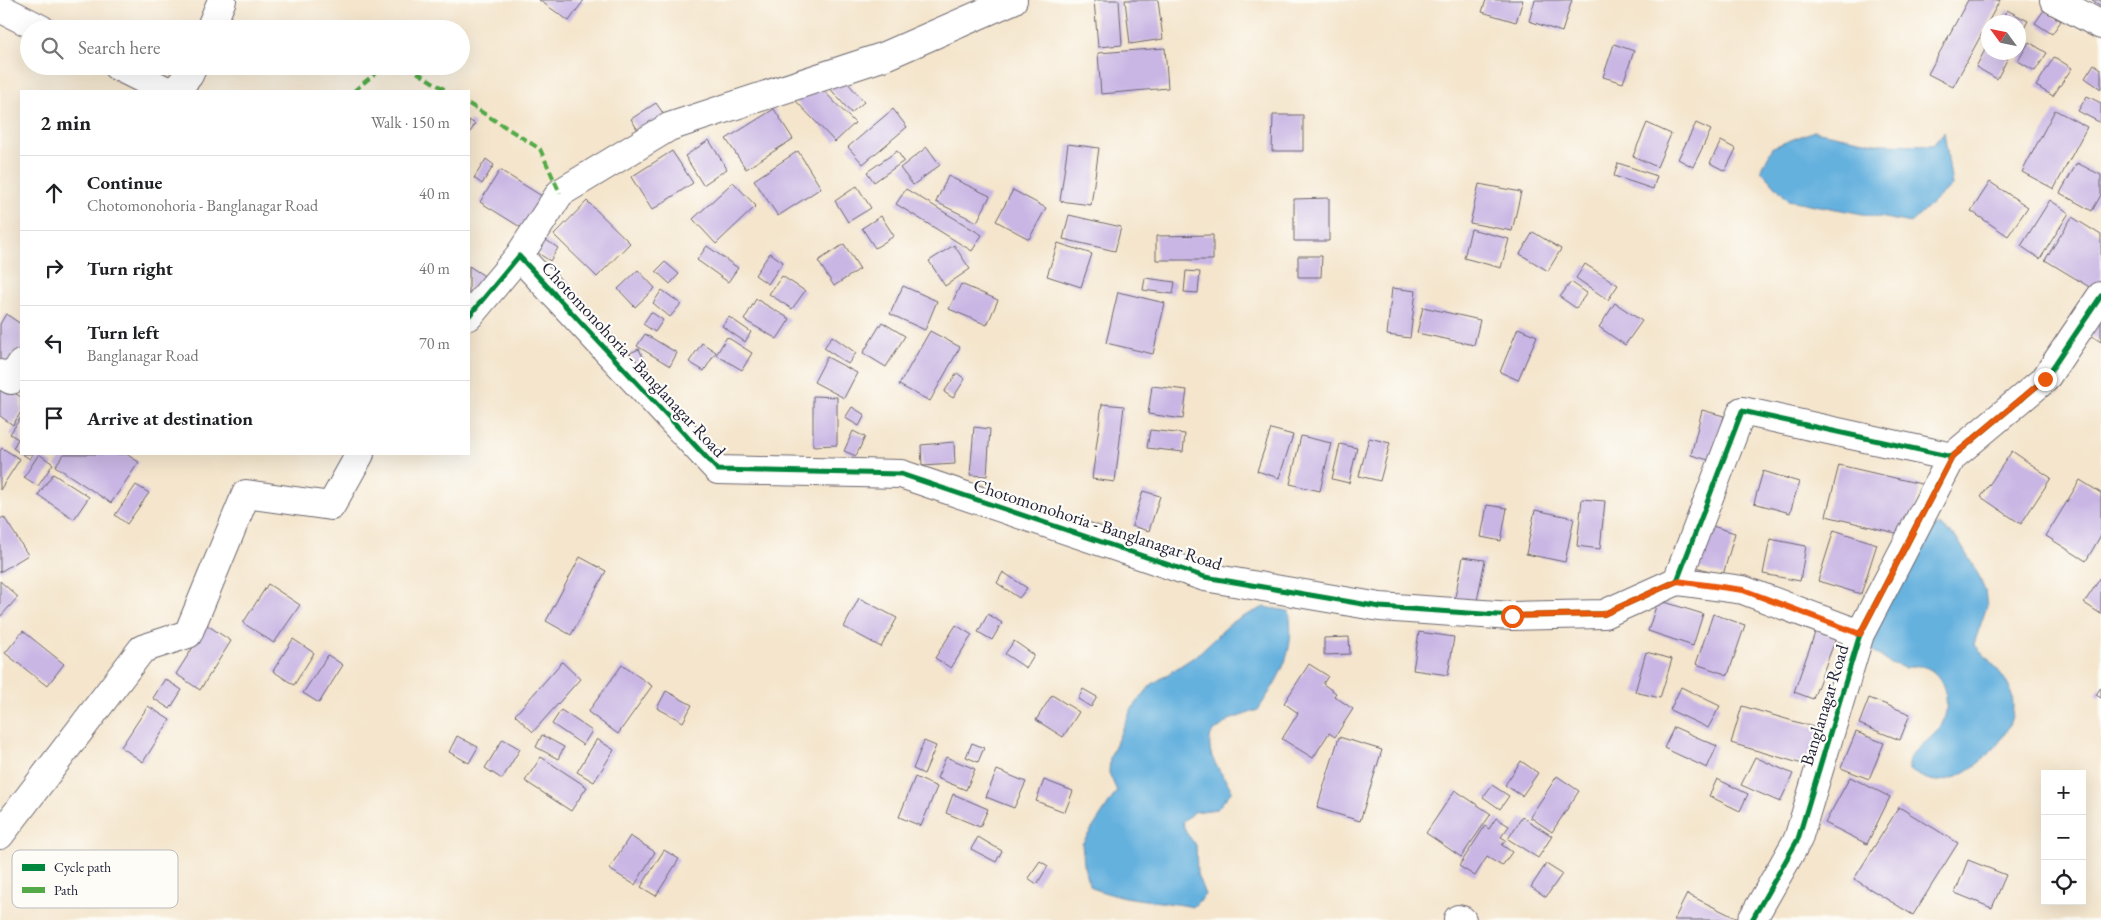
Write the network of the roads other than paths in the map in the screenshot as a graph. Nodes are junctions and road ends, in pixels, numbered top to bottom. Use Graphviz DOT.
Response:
graph roads {
  1 [pos="222,0"];
  2 [pos="1014,0"];
  3 [pos="2054,0"];
  4 [pos="0,8"];
  5 [pos="23,20"];
  6 [pos="214,20"];
  7 [pos="2101,25"];
  8 [pos="135,75"];
  9 [pos="190,75"];
  10 [pos="165,90"];
  11 [pos="176,90"];
  12 [pos="519,256"];
  13 [pos="2101,296"];
  14 [pos="470,315"];
  15 [pos="20,366"];
  16 [pos="0,374"];
  17 [pos="359,455"];
  18 [pos="1952,457"];
  19 [pos="1677,581"];
  20 [pos="1860,634"];
  21 [pos="0,835"];
  22 [pos="1458,919"];
  23 [pos="1462,920"];
  24 [pos="1752,920"];
  1 -- 6 [label="street"];
  2 -- 12 [label="street"];
  3 -- 7 [label="street"];
  4 -- 5 [label="street"];
  8 -- 10 [label="street"];
  9 -- 11 [label="street"];
  12 -- 14 [label="street, Chotomonohoria - Banglanagar Road"];
  12 -- 19 [label="street, Chotomonohoria - Banglanagar Road"];
  13 -- 18 [label="street, Banglanagar Road"];
  15 -- 16 [label="street"];
  17 -- 21 [label="street"];
  18 -- 19 [label="street"];
  18 -- 20 [label="street, Banglanagar Road"];
  19 -- 20 [label="street"];
  20 -- 24 [label="street, Banglanagar Road"];
  22 -- 23 [label="street"];
}
